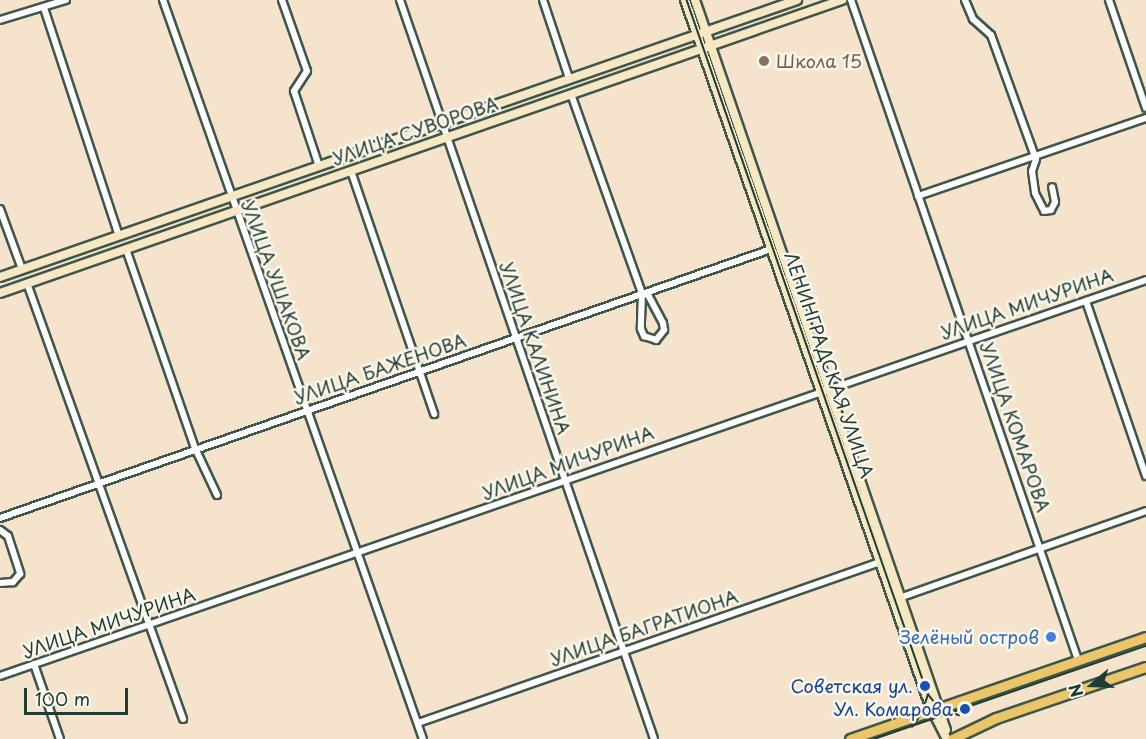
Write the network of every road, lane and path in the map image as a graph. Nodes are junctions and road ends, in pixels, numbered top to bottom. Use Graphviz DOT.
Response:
graph roads {
  1 [pos="66,0"];
  2 [pos="163,0"];
  3 [pos="282,0"];
  4 [pos="400,0"];
  5 [pos="543,0"];
  6 [pos="685,0"];
  7 [pos="695,0"];
  8 [pos="797,0"];
  9 [pos="842,0"];
  10 [pos="851,0"];
  11 [pos="965,0"];
  12 [pos="1109,0"];
  13 [pos="44,8"];
  14 [pos="0,21"];
  15 [pos="702,33"];
  16 [pos="706,47"];
  17 [pos="569,78"];
  18 [pos="571,94"];
  19 [pos="1146,108"];
  20 [pos="1146,118"];
  21 [pos="443,124"];
  22 [pos="448,138"];
  23 [pos="1035,159"];
  24 [pos="319,166"];
  25 [pos="351,171"];
  26 [pos="1052,187"];
  27 [pos="918,196"];
  28 [pos="230,197"];
  29 [pos="0,208"];
  30 [pos="235,211"];
  31 [pos="119,236"];
  32 [pos="126,249"];
  33 [pos="771,249"];
  34 [pos="22,269"];
  35 [pos="0,277"];
  36 [pos="1146,280"];
  37 [pos="27,283"];
  38 [pos="0,293"];
  39 [pos="642,293"];
  40 [pos="1086,301"];
  41 [pos="514,338"];
  42 [pos="969,340"];
  43 [pos="421,371"];
  44 [pos="824,388"];
  45 [pos="306,410"];
  46 [pos="434,414"];
  47 [pos="195,448"];
  48 [pos="1146,476"];
  49 [pos="566,479"];
  50 [pos="96,482"];
  51 [pos="217,495"];
  52 [pos="1146,511"];
  53 [pos="0,518"];
  54 [pos="0,530"];
  55 [pos="1042,547"];
  56 [pos="357,554"];
  57 [pos="880,562"];
  58 [pos="0,583"];
  59 [pos="902,597"];
  60 [pos="147,626"];
  61 [pos="1146,637"];
  62 [pos="624,651"];
  63 [pos="1078,660"];
  64 [pos="33,664"];
  65 [pos="1146,667"];
  66 [pos="0,676"];
  67 [pos="936,709"];
  68 [pos="183,719"];
  69 [pos="418,723"];
  70 [pos="60,739"];
  71 [pos="423,739"];
  72 [pos="654,739"];
  73 [pos="850,739"];
  74 [pos="949,739"];
  1 -- 13 [label="street"];
  2 -- 28 [label="street, УЛИЦА УШАКОВА"];
  3 -- 24 [label="street"];
  4 -- 21 [label="street, УЛИЦА КАЛИНИНА"];
  5 -- 17 [label="street"];
  6 -- 15 [label="main road, ЛЕНИНГРАДСКАЯ УЛИЦА"];
  7 -- 15 [label="main road, ЛЕНИНГРАДСКАЯ УЛИЦА"];
  8 -- 15 [label="main road, УЛИЦА СУВОРОВА"];
  9 -- 16 [label="main road, УЛИЦА СУВОРОВА"];
  10 -- 27 [label="street, УЛИЦА КОМАРОВА"];
  11 -- 23 [label="street"];
  12 -- 19 [label="street"];
  13 -- 14 [label="street"];
  13 -- 31 [label="street"];
  15 -- 16 [label="main road, ЛЕНИНГРАДСКАЯ УЛИЦА"];
  15 -- 17 [label="main road, УЛИЦА СУВОРОВА"];
  16 -- 18 [label="main road, УЛИЦА СУВОРОВА"];
  16 -- 33 [label="main road, ЛЕНИНГРАДСКАЯ УЛИЦА"];
  16 -- 44 [label="main road, ЛЕНИНГРАДСКАЯ УЛИЦА"];
  17 -- 21 [label="main road, УЛИЦА СУВОРОВА"];
  18 -- 22 [label="main road, УЛИЦА СУВОРОВА"];
  18 -- 39 [label="street"];
  20 -- 23 [label="street"];
  21 -- 22 [label="street, УЛИЦА КАЛИНИНА"];
  21 -- 24 [label="main road, УЛИЦА СУВОРОВА"];
  22 -- 25 [label="main road, УЛИЦА СУВОРОВА"];
  22 -- 41 [label="street, УЛИЦА КАЛИНИНА"];
  23 -- 26 [label="street"];
  23 -- 27 [label="street"];
  24 -- 28 [label="main road, УЛИЦА СУВОРОВА"];
  25 -- 30 [label="main road, УЛИЦА СУВОРОВА"];
  25 -- 43 [label="street"];
  27 -- 42 [label="street, УЛИЦА КОМАРОВА"];
  28 -- 30 [label="street, УЛИЦА УШАКОВА"];
  28 -- 31 [label="main road, УЛИЦА СУВОРОВА"];
  29 -- 34 [label="street"];
  30 -- 32 [label="main road, УЛИЦА СУВОРОВА"];
  30 -- 45 [label="street, УЛИЦА УШАКОВА"];
  31 -- 34 [label="main road, УЛИЦА СУВОРОВА"];
  32 -- 37 [label="main road, УЛИЦА СУВОРОВА"];
  32 -- 47 [label="street"];
  33 -- 39 [label="street, УЛИЦА БАЖЕНОВА"];
  33 -- 44 [label="main road, ЛЕНИНГРАДСКАЯ УЛИЦА"];
  34 -- 35 [label="main road, УЛИЦА СУВОРОВА"];
  36 -- 40 [label="street, УЛИЦА МИЧУРИНА"];
  37 -- 38 [label="main road, УЛИЦА СУВОРОВА"];
  37 -- 50 [label="street"];
  39 -- 39 [label="street"];
  39 -- 41 [label="street, УЛИЦА БАЖЕНОВА"];
  40 -- 42 [label="street, УЛИЦА МИЧУРИНА"];
  40 -- 48 [label="street"];
  41 -- 43 [label="street, УЛИЦА БАЖЕНОВА"];
  41 -- 49 [label="street, УЛИЦА КАЛИНИНА"];
  42 -- 44 [label="street, УЛИЦА МИЧУРИНА"];
  42 -- 55 [label="street, УЛИЦА КОМАРОВА"];
  43 -- 45 [label="street, УЛИЦА БАЖЕНОВА"];
  43 -- 46 [label="street"];
  44 -- 49 [label="street, УЛИЦА МИЧУРИНА"];
  44 -- 57 [label="main road, ЛЕНИНГРАДСКАЯ УЛИЦА"];
  44 -- 59 [label="main road, ЛЕНИНГРАДСКАЯ УЛИЦА"];
  45 -- 47 [label="street, УЛИЦА БАЖЕНОВА"];
  45 -- 56 [label="street, УЛИЦА УШАКОВА"];
  47 -- 50 [label="street, УЛИЦА БАЖЕНОВА"];
  47 -- 51 [label="street"];
  49 -- 56 [label="street, УЛИЦА МИЧУРИНА"];
  49 -- 62 [label="street, УЛИЦА КАЛИНИНА"];
  50 -- 53 [label="street, УЛИЦА БАЖЕНОВА"];
  50 -- 60 [label="street"];
  52 -- 55 [label="street"];
  54 -- 58 [label="street"];
  55 -- 59 [label="street"];
  55 -- 63 [label="street, УЛИЦА КОМАРОВА"];
  56 -- 60 [label="street, УЛИЦА МИЧУРИНА"];
  56 -- 69 [label="street, УЛИЦА УШАКОВА"];
  57 -- 62 [label="street, УЛИЦА БАГРАТИОНА"];
  57 -- 67 [label="main road, ЛЕНИНГРАДСКАЯ УЛИЦА"];
  59 -- 67 [label="main road, ЛЕНИНГРАДСКАЯ УЛИЦА"];
  60 -- 64 [label="street, УЛИЦА МИЧУРИНА"];
  60 -- 68 [label="street"];
  61 -- 63 [label="main road"];
  62 -- 69 [label="street, УЛИЦА БАГРАТИОНА"];
  62 -- 72 [label="street, УЛИЦА КАЛИНИНА"];
  63 -- 67 [label="main road"];
  64 -- 66 [label="street, УЛИЦА МИЧУРИНА"];
  64 -- 70 [label="street"];
  65 -- 74 [label="main road"];
  67 -- 73 [label="main road"];
  67 -- 74 [label="main road, ЛЕНИНГРАДСКАЯ УЛИЦА"];
  69 -- 71 [label="street, УЛИЦА УШАКОВА"];
}
